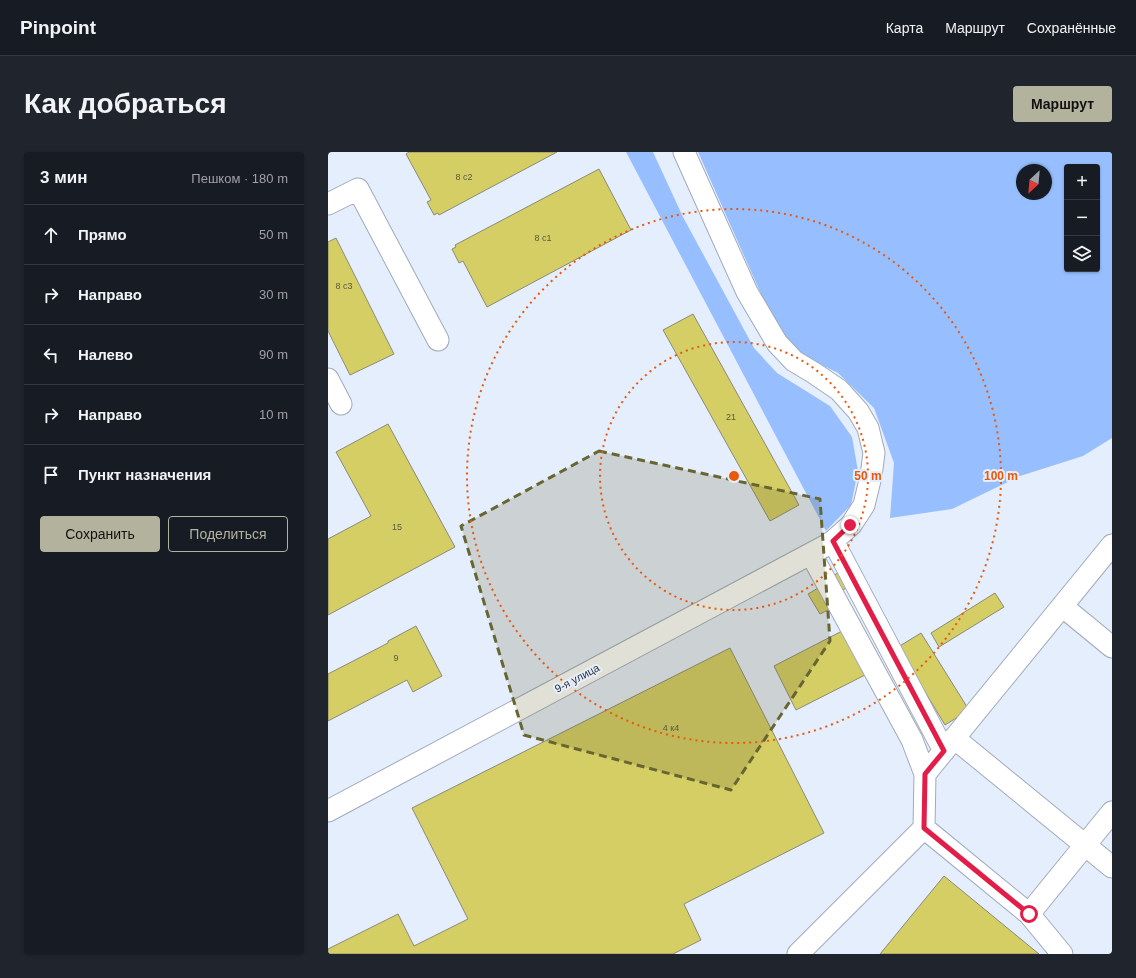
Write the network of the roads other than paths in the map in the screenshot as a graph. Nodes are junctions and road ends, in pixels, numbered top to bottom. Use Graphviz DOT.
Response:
graph roads {
  1 [pos="684,152"];
  2 [pos="328,204"];
  3 [pos="438,340"];
  4 [pos="328,379"];
  5 [pos="341,404"];
  6 [pos="1112,545"];
  7 [pos="824,546"];
  8 [pos="1062,606"];
  9 [pos="1112,647"];
  10 [pos="949,745"];
  11 [pos="925,774"];
  12 [pos="328,812"];
  13 [pos="1112,812"];
  14 [pos="924,828"];
  15 [pos="1085,845"];
  16 [pos="1112,867"];
  17 [pos="1029,914"];
  18 [pos="798,954"];
  19 [pos="1062,954"];
  1 -- 7 [label="street, 9-я улица"];
  2 -- 3 [label="street"];
  4 -- 5 [label="street"];
  6 -- 8 [label="street"];
  7 -- 10 [label="street"];
  7 -- 11 [label="street"];
  7 -- 12 [label="street, 9-я улица"];
  8 -- 9 [label="street"];
  8 -- 10 [label="street"];
  10 -- 11 [label="street"];
  10 -- 15 [label="street"];
  11 -- 14 [label="street"];
  13 -- 15 [label="street"];
  14 -- 17 [label="street"];
  14 -- 18 [label="street"];
  15 -- 16 [label="street"];
  15 -- 17 [label="street"];
  17 -- 19 [label="street"];
}
